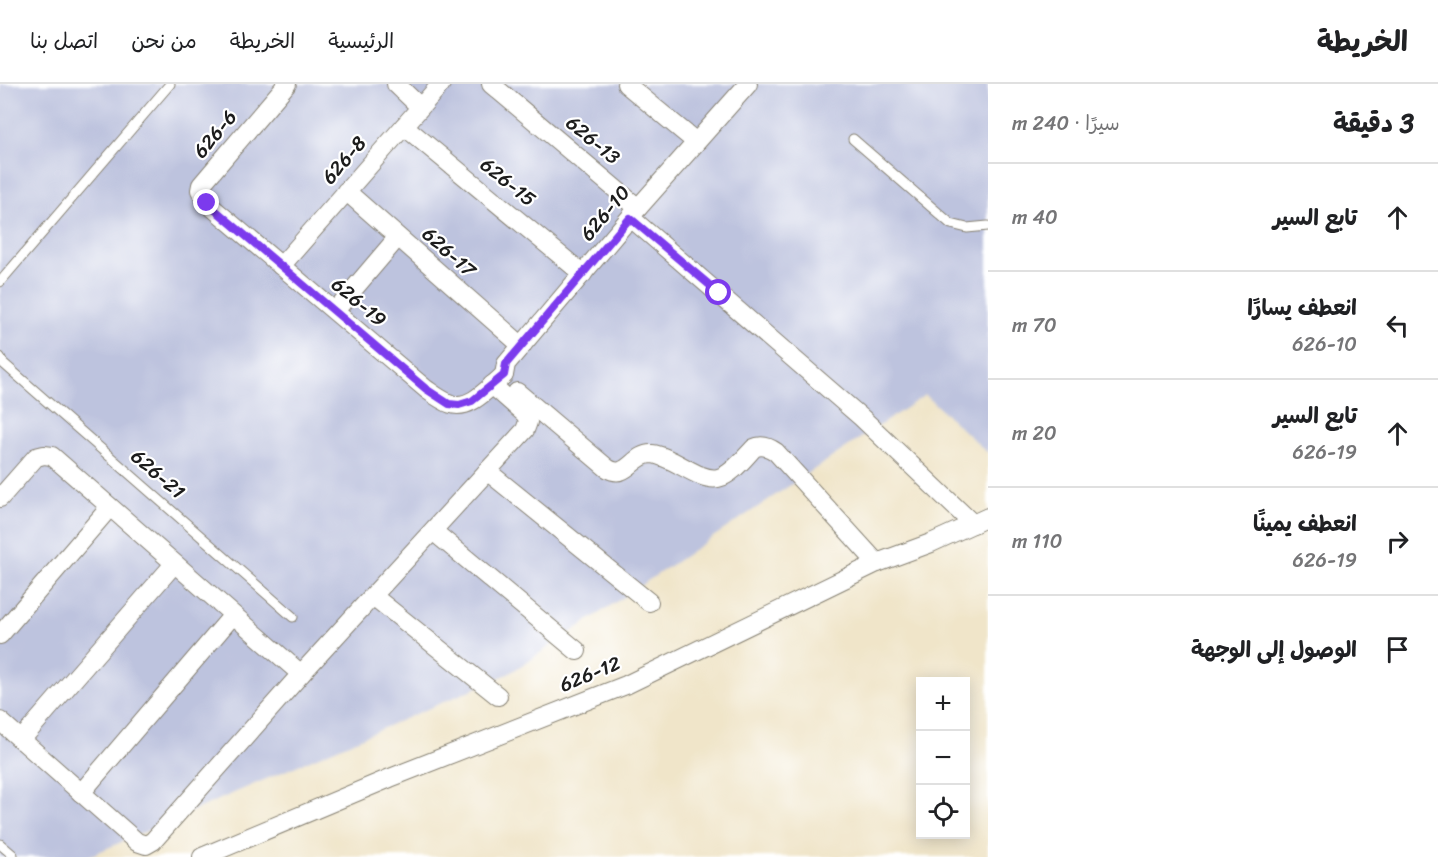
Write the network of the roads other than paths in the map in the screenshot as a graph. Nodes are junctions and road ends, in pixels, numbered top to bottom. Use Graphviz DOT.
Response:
graph roads {
  1 [pos="170,84"];
  2 [pos="288,84"];
  3 [pos="396,84"];
  4 [pos="441,84"];
  5 [pos="491,84"];
  6 [pos="626,84"];
  7 [pos="748,84"];
  8 [pos="420,107"];
  9 [pos="404,126"];
  10 [pos="853,139"];
  11 [pos="696,142"];
  12 [pos="201,185"];
  13 [pos="346,191"];
  14 [pos="634,213"];
  15 [pos="988,226"];
  16 [pos="399,237"];
  17 [pos="281,266"];
  18 [pos="583,274"];
  19 [pos="0,282"];
  20 [pos="334,311"];
  21 [pos="522,346"];
  22 [pos="0,357"];
  23 [pos="498,380"];
  24 [pos="487,471"];
  25 [pos="0,498"];
  26 [pos="110,507"];
  27 [pos="980,521"];
  28 [pos="433,531"];
  29 [pos="877,563"];
  30 [pos="174,564"];
  31 [pos="373,596"];
  32 [pos="649,602"];
  33 [pos="233,615"];
  34 [pos="293,616"];
  35 [pos="0,635"];
  36 [pos="577,651"];
  37 [pos="301,674"];
  38 [pos="498,696"];
  39 [pos="0,721"];
  40 [pos="21,740"];
  41 [pos="81,793"];
  42 [pos="0,844"];
  43 [pos="13,855"];
  44 [pos="202,857"];
  1 -- 19 [label="lane"];
  2 -- 12 [label="street, 626-6"];
  3 -- 8 [label="street"];
  4 -- 8 [label="street, 626-8"];
  5 -- 14 [label="street, 626-13"];
  6 -- 11 [label="street"];
  7 -- 11 [label="street, 626-10"];
  8 -- 9 [label="street, 626-8"];
  9 -- 13 [label="street, 626-8"];
  9 -- 18 [label="street, 626-15"];
  10 -- 15 [label="lane"];
  11 -- 14 [label="street, 626-10"];
  12 -- 17 [label="street, 626-19"];
  13 -- 16 [label="street, 626-17"];
  13 -- 17 [label="street, 626-8"];
  14 -- 18 [label="street, 626-10"];
  14 -- 27 [label="street, 626-13"];
  16 -- 20 [label="street"];
  16 -- 21 [label="street, 626-17"];
  17 -- 20 [label="street, 626-19"];
  18 -- 21 [label="street, 626-10"];
  20 -- 23 [label="street, 626-19"];
  21 -- 23 [label="street, 626-10"];
  22 -- 34 [label="lane, 626-21"];
  23 -- 24 [label="street"];
  23 -- 29 [label="street"];
  24 -- 28 [label="street"];
  24 -- 32 [label="street"];
  25 -- 26 [label="street"];
  26 -- 30 [label="street"];
  26 -- 35 [label="street"];
  27 -- 29 [label="street, 626-12"];
  28 -- 31 [label="street"];
  28 -- 36 [label="street"];
  29 -- 44 [label="street, 626-12"];
  30 -- 33 [label="street"];
  30 -- 40 [label="street"];
  31 -- 37 [label="street"];
  31 -- 38 [label="street"];
  33 -- 37 [label="street"];
  33 -- 41 [label="street"];
  37 -- 41 [label="street"];
  39 -- 40 [label="street"];
  40 -- 41 [label="street"];
  42 -- 43 [label="lane"];
}
